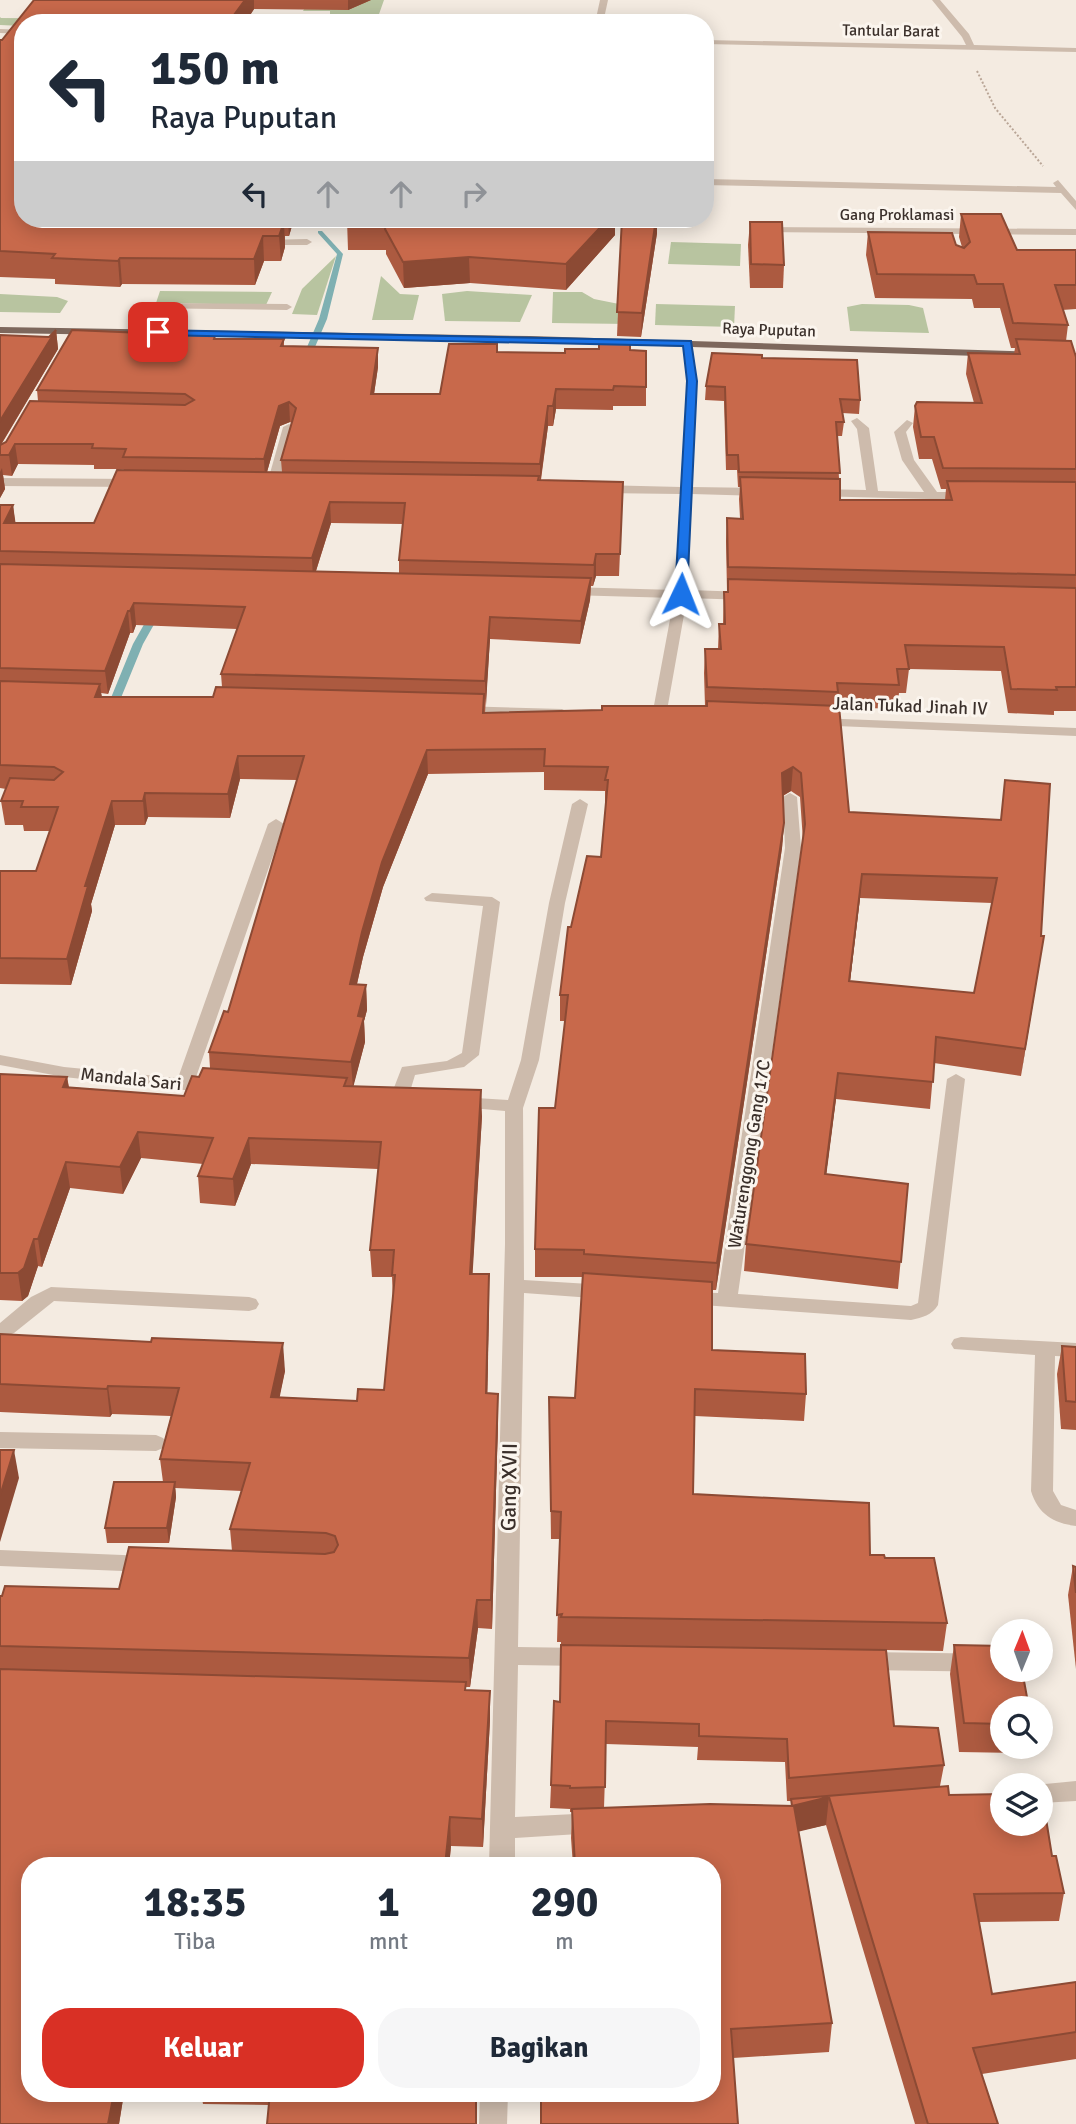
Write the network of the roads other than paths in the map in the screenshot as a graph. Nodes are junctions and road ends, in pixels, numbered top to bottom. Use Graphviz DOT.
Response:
graph roads {
  1 [pos="936,0"];
  2 [pos="714,42"];
  3 [pos="971,47"];
  4 [pos="1076,50"];
  5 [pos="714,182"];
  6 [pos="1076,207"];
  7 [pos="759,230"];
  8 [pos="255,232"];
  9 [pos="267,232"];
  10 [pos="950,232"];
  11 [pos="1076,232"];
  12 [pos="953,243"];
  13 [pos="143,306"];
  14 [pos="287,307"];
  15 [pos="0,330"];
  16 [pos="687,343"];
  17 [pos="1076,356"];
  18 [pos="857,421"];
  19 [pos="907,424"];
  20 [pos="289,427"];
  21 [pos="0,482"];
  22 [pos="153,483"];
  23 [pos="259,484"];
  24 [pos="273,484"];
  25 [pos="286,484"];
  26 [pos="589,489"];
  27 [pos="685,490"];
  28 [pos="779,492"];
  29 [pos="805,493"];
  30 [pos="872,494"];
  31 [pos="933,495"];
  32 [pos="984,496"];
  33 [pos="558,591"];
  34 [pos="681,594"];
  35 [pos="763,596"];
  36 [pos="442,709"];
  37 [pos="581,713"];
  38 [pos="659,716"];
  39 [pos="798,721"];
  40 [pos="1076,732"];
  41 [pos="790,797"];
  42 [pos="580,804"];
  43 [pos="276,824"];
  44 [pos="432,898"];
  45 [pos="0,1060"];
  46 [pos="956,1079"];
  47 [pos="184,1084"];
  48 [pos="236,1088"];
  49 [pos="399,1098"];
  50 [pos="440,1100"];
  51 [pos="514,1108"];
  52 [pos="514,1286"];
  53 [pos="620,1293"];
  54 [pos="673,1296"];
  55 [pos="727,1299"];
  56 [pos="249,1304"];
  57 [pos="0,1332"];
  58 [pos="961,1344"];
  59 [pos="1045,1349"];
  60 [pos="1076,1350"];
  61 [pos="0,1440"];
  62 [pos="156,1443"];
  63 [pos="1076,1518"];
  64 [pos="0,1560"];
  65 [pos="164,1565"];
  66 [pos="505,1656"];
  67 [pos="602,1657"];
  68 [pos="837,1661"];
  69 [pos="990,1663"];
  70 [pos="479,1699"];
  71 [pos="506,1700"];
  72 [pos="1076,1791"];
  73 [pos="1053,1792"];
  74 [pos="614,1823"];
  75 [pos="504,1828"];
  76 [pos="502,1857"];
  77 [pos="494,2102"];
  78 [pos="493,2124"];
  1 -- 3 [label="street"];
  2 -- 3 [label="street, Tantular Barat"];
  3 -- 4 [label="street, Tantular Barat"];
  5 -- 6 [label="street"];
  7 -- 10 [label="street, Gang Proklamasi"];
  8 -- 9 [label="street"];
  10 -- 11 [label="street, Gang Proklamasi"];
  10 -- 12 [label="street"];
  13 -- 14 [label="street"];
  15 -- 16 [label="main road, Raya Puputan"];
  16 -- 17 [label="main road, Raya Puputan"];
  16 -- 27 [label="street"];
  18 -- 30 [label="street"];
  19 -- 31 [label="street"];
  20 -- 24 [label="street"];
  21 -- 22 [label="street"];
  23 -- 24 [label="street"];
  24 -- 25 [label="street"];
  26 -- 27 [label="street"];
  27 -- 28 [label="street"];
  27 -- 34 [label="street"];
  29 -- 30 [label="street"];
  30 -- 31 [label="street"];
  31 -- 32 [label="street"];
  33 -- 34 [label="street"];
  34 -- 35 [label="street"];
  34 -- 38 [label="street"];
  36 -- 37 [label="street"];
  39 -- 40 [label="street, Jalan Tukad Jinah IV"];
  41 -- 55 [label="street, Waturenggong Gang 17C"];
  42 -- 51 [label="street, Gang XVII"];
  43 -- 47 [label="street"];
  44 -- 49 [label="street"];
  45 -- 47 [label="street, Mandala Sari"];
  46 -- 55 [label="street"];
  47 -- 48 [label="street, Mandala Sari"];
  50 -- 51 [label="street"];
  51 -- 52 [label="street, Gang XVII"];
  52 -- 53 [label="street"];
  52 -- 66 [label="street, Gang XVII"];
  54 -- 55 [label="street"];
  56 -- 57 [label="street"];
  58 -- 59 [label="street"];
  59 -- 60 [label="street"];
  59 -- 63 [label="street"];
  61 -- 62 [label="street"];
  64 -- 65 [label="street"];
  66 -- 67 [label="street"];
  66 -- 71 [label="street, Gang XVII"];
  68 -- 69 [label="street"];
  70 -- 71 [label="street"];
  71 -- 75 [label="street, Gang XVII"];
  72 -- 73 [label="street"];
  74 -- 75 [label="street"];
  75 -- 76 [label="street, Gang XVII"];
  77 -- 78 [label="street"];
}
